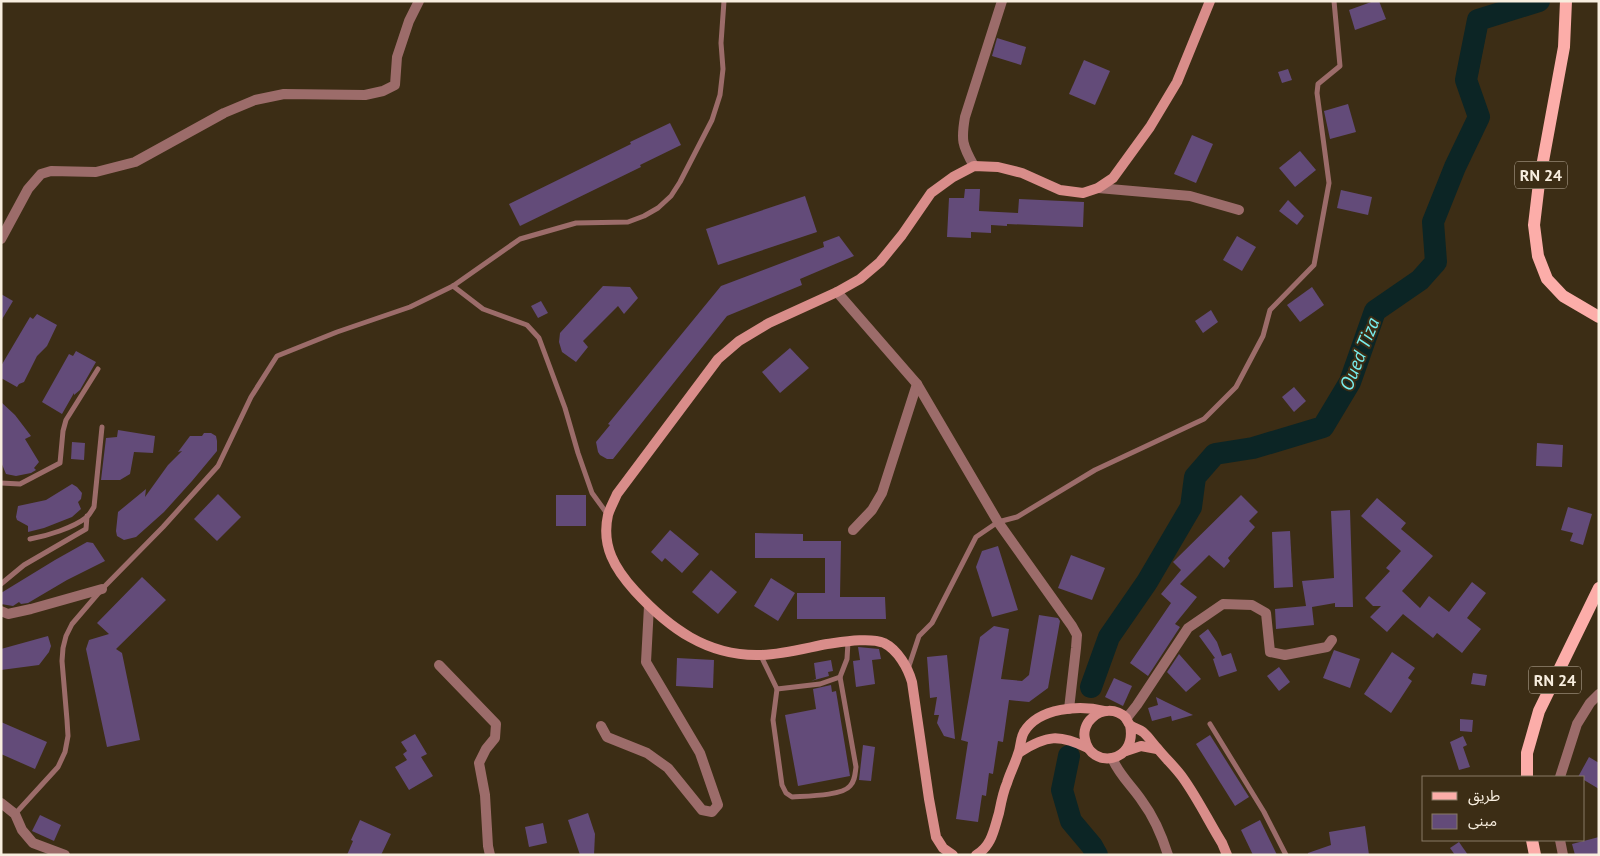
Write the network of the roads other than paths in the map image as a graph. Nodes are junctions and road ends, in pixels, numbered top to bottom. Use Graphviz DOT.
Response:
graph roads {
  1 [pos="419,1"];
  2 [pos="724,1"];
  3 [pos="1002,1"];
  4 [pos="1210,1"];
  5 [pos="1334,1"];
  6 [pos="1566,4"];
  7 [pos="974,166"];
  8 [pos="1098,188"];
  9 [pos="1239,210"];
  10 [pos="1,239"];
  11 [pos="453,286"];
  12 [pos="837,292"];
  13 [pos="1599,317"];
  14 [pos="98,369"];
  15 [pos="917,384"];
  16 [pos="102,427"];
  17 [pos="1,483"];
  18 [pos="608,515"];
  19 [pos="87,516"];
  20 [pos="998,522"];
  21 [pos="853,530"];
  22 [pos="30,539"];
  23 [pos="1,584"];
  24 [pos="1599,588"];
  25 [pos="102,589"];
  26 [pos="648,606"];
  27 [pos="1,611"];
  28 [pos="1332,640"];
  29 [pos="848,642"];
  30 [pos="760,655"];
  31 [pos="439,665"];
  32 [pos="908,669"];
  33 [pos="840,677"];
  34 [pos="777,689"];
  35 [pos="1599,694"];
  36 [pos="1069,709"];
  37 [pos="1105,711"];
  38 [pos="1128,722"];
  39 [pos="1210,724"];
  40 [pos="600,726"];
  41 [pos="1088,748"];
  42 [pos="1158,749"];
  43 [pos="1126,751"];
  44 [pos="1020,752"];
  45 [pos="1112,758"];
  46 [pos="1527,776"];
  47 [pos="1560,776"];
  48 [pos="1,802"];
  49 [pos="16,814"];
  50 [pos="1532,841"];
  51 [pos="1560,841"];
  52 [pos="65,855"];
  53 [pos="490,855"];
  54 [pos="953,855"];
  55 [pos="976,855"];
  56 [pos="1168,855"];
  57 [pos="1227,855"];
  58 [pos="1286,855"];
  59 [pos="1535,855"];
  60 [pos="1563,855"];
  1 -- 10 [label="street"];
  2 -- 11 [label="lane"];
  3 -- 7 [label="street"];
  4 -- 8 [label="main road"];
  5 -- 20 [label="lane"];
  6 -- 13 [label="main road, RN 24"];
  7 -- 8 [label="main road"];
  7 -- 12 [label="main road"];
  8 -- 9 [label="street"];
  11 -- 18 [label="lane"];
  11 -- 25 [label="lane"];
  12 -- 15 [label="street"];
  12 -- 18 [label="main road"];
  14 -- 17 [label="lane"];
  15 -- 20 [label="street"];
  15 -- 21 [label="street"];
  16 -- 19 [label="lane"];
  18 -- 26 [label="main road"];
  19 -- 22 [label="lane"];
  19 -- 23 [label="lane"];
  20 -- 32 [label="lane"];
  20 -- 36 [label="street"];
  24 -- 46 [label="main road, RN 24"];
  25 -- 27 [label="street"];
  25 -- 49 [label="lane"];
  26 -- 30 [label="main road"];
  26 -- 40 [label="street"];
  28 -- 38 [label="street"];
  29 -- 30 [label="main road"];
  29 -- 32 [label="main road"];
  29 -- 33 [label="lane"];
  30 -- 34 [label="lane"];
  31 -- 53 [label="street"];
  32 -- 54 [label="main road"];
  33 -- 34 [label="lane"];
  33 -- 34 [label="lane"];
  35 -- 47 [label="street"];
  36 -- 37 [label="main road"];
  36 -- 44 [label="main road"];
  37 -- 38 [label="main road"];
  37 -- 41 [label="main road"];
  38 -- 42 [label="main road"];
  38 -- 43 [label="main road"];
  39 -- 58 [label="lane"];
  41 -- 44 [label="main road"];
  41 -- 45 [label="main road"];
  42 -- 43 [label="main road"];
  42 -- 57 [label="main road"];
  43 -- 45 [label="main road"];
  44 -- 55 [label="main road"];
  45 -- 56 [label="street"];
  48 -- 49 [label="street"];
  49 -- 52 [label="street"];
  50 -- 59 [label="main road"];
  51 -- 60 [label="street"];
}
